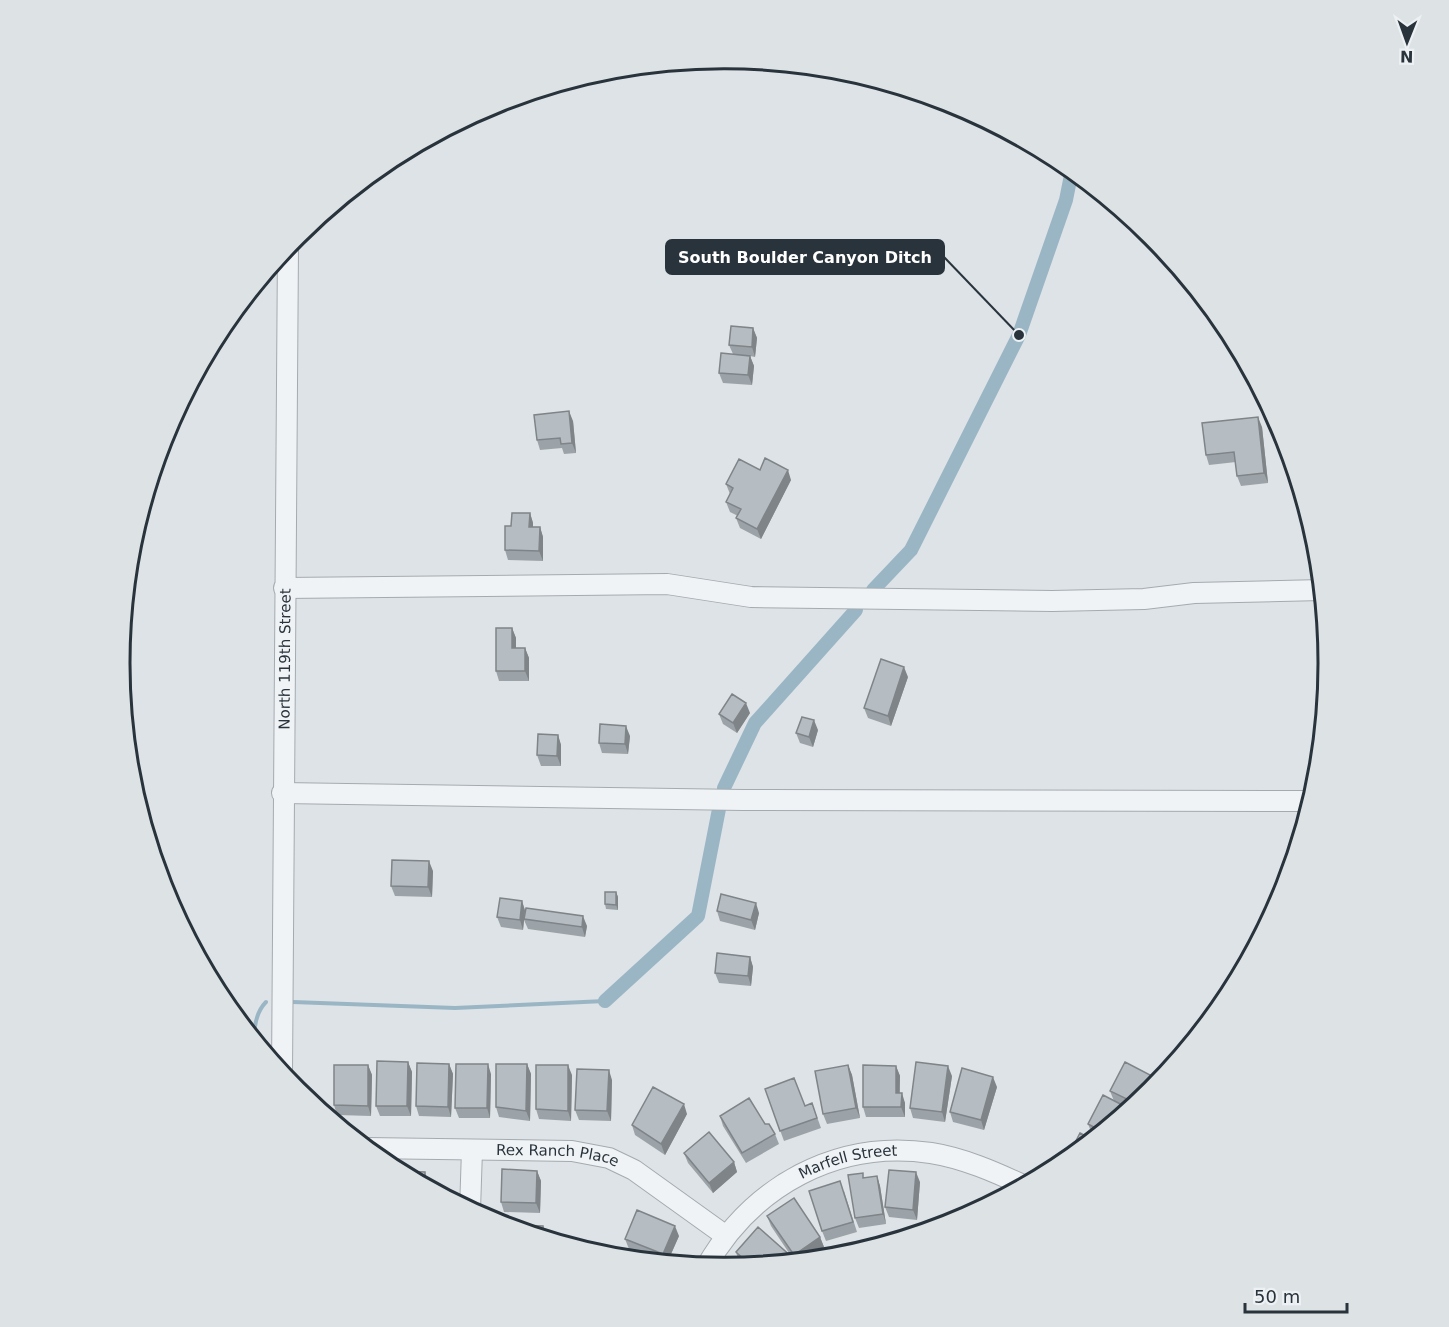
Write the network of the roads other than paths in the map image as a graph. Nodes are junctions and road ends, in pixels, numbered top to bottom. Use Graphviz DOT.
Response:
graph roads {
  1 [pos="288,261"];
  2 [pos="284,588"];
  3 [pos="1314,590"];
  4 [pos="282,794"];
  5 [pos="1303,801"];
  6 [pos="282,1059"];
  7 [pos="381,1148"];
  8 [pos="472,1150"];
  9 [pos="1015,1182"];
  10 [pos="471,1201"];
  11 [pos="726,1236"];
  12 [pos="712,1258"];
  1 -- 2 [label="street, North 119th Street"];
  2 -- 3 [label="street"];
  2 -- 4 [label="street, North 119th Street"];
  4 -- 5 [label="street"];
  4 -- 6 [label="street, North 119th Street"];
  7 -- 8 [label="street, Rex Ranch Place"];
  8 -- 10 [label="street"];
  8 -- 11 [label="street, Rex Ranch Place"];
  9 -- 11 [label="street, Marfell Street"];
  11 -- 12 [label="street, Marfell Street"];
}
